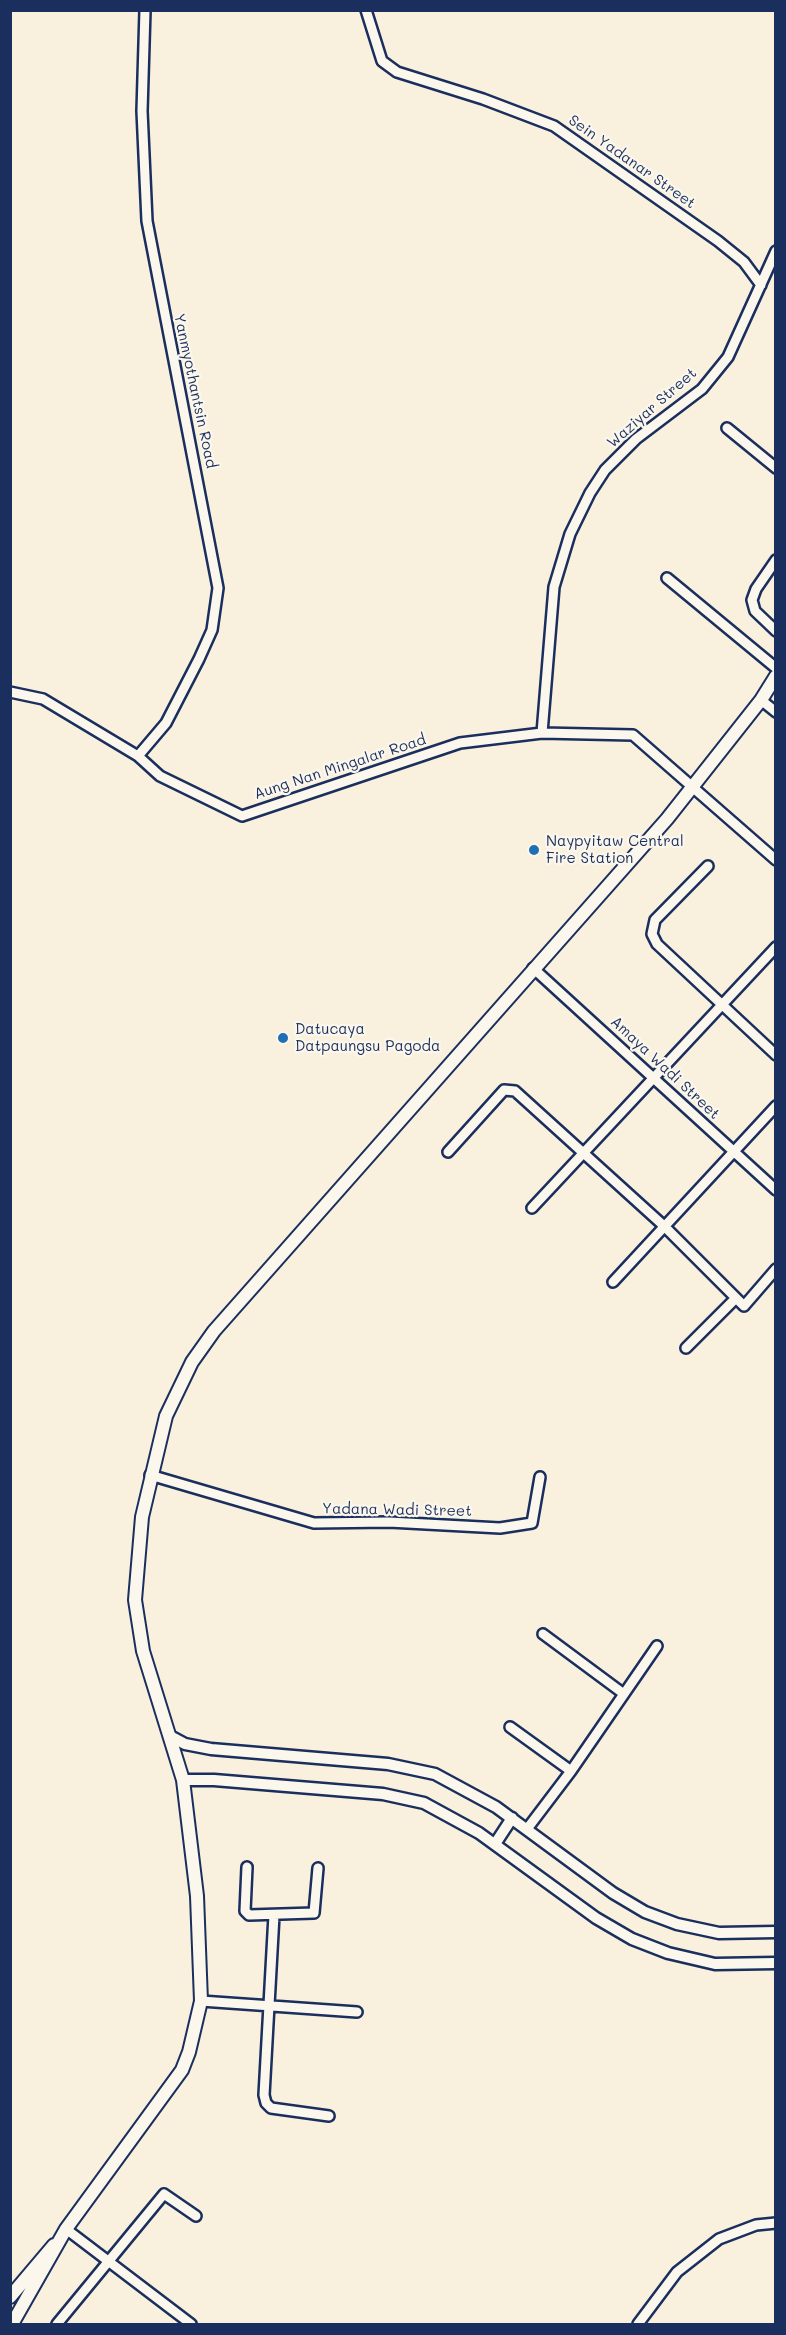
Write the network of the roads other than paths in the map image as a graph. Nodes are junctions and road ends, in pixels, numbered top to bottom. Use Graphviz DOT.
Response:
graph roads {
  1 [pos="145,10"];
  2 [pos="366,10"];
  3 [pos="776,251"];
  4 [pos="761,285"];
  5 [pos="727,428"];
  6 [pos="776,468"];
  7 [pos="776,560"];
  8 [pos="667,578"];
  9 [pos="776,631"];
  10 [pos="776,668"];
  11 [pos="776,676"];
  12 [pos="10,692"];
  13 [pos="760,700"];
  14 [pos="776,712"];
  15 [pos="542,733"];
  16 [pos="138,756"];
  17 [pos="692,786"];
  18 [pos="776,860"];
  19 [pos="708,866"];
  20 [pos="776,947"];
  21 [pos="533,968"];
  22 [pos="721,1005"];
  23 [pos="776,1055"];
  24 [pos="653,1076"];
  25 [pos="776,1106"];
  26 [pos="733,1151"];
  27 [pos="448,1152"];
  28 [pos="582,1152"];
  29 [pos="776,1190"];
  30 [pos="532,1208"];
  31 [pos="664,1226"];
  32 [pos="776,1269"];
  33 [pos="613,1282"];
  34 [pos="736,1298"];
  35 [pos="686,1348"];
  36 [pos="150,1475"];
  37 [pos="540,1478"];
  38 [pos="543,1634"];
  39 [pos="657,1646"];
  40 [pos="624,1694"];
  41 [pos="510,1726"];
  42 [pos="170,1736"];
  43 [pos="571,1771"];
  44 [pos="183,1780"];
  45 [pos="512,1818"];
  46 [pos="527,1829"];
  47 [pos="495,1844"];
  48 [pos="247,1867"];
  49 [pos="318,1868"];
  50 [pos="274,1916"];
  51 [pos="776,1932"];
  52 [pos="776,1963"];
  53 [pos="201,2001"];
  54 [pos="269,2006"];
  55 [pos="357,2012"];
  56 [pos="328,2116"];
  57 [pos="196,2216"];
  58 [pos="776,2223"];
  59 [pos="65,2232"];
  60 [pos="108,2260"];
  61 [pos="10,2297"];
  62 [pos="12,2325"];
  63 [pos="57,2325"];
  64 [pos="191,2325"];
  65 [pos="638,2325"];
  1 -- 16 [label="street, Yanmyothantsin Road"];
  2 -- 4 [label="street, Sein Yadanar Street"];
  3 -- 4 [label="street, Waziyar Street"];
  4 -- 15 [label="street, Waziyar Street"];
  5 -- 6 [label="street"];
  7 -- 9 [label="street"];
  8 -- 10 [label="street"];
  11 -- 13 [label="main road"];
  12 -- 16 [label="street, Aung Nan Mingalar Road"];
  13 -- 14 [label="street"];
  13 -- 17 [label="main road"];
  15 -- 16 [label="street, Aung Nan Mingalar Road"];
  15 -- 17 [label="street, Aung Nan Mingalar Road"];
  17 -- 18 [label="street, Aung Nan Mingalar Road"];
  17 -- 21 [label="main road"];
  19 -- 22 [label="street"];
  20 -- 22 [label="street"];
  21 -- 24 [label="street, Amaya Wadi Street"];
  21 -- 36 [label="main road"];
  22 -- 23 [label="street"];
  22 -- 24 [label="street"];
  24 -- 26 [label="street, Amaya Wadi Street"];
  24 -- 28 [label="street"];
  25 -- 26 [label="street"];
  26 -- 29 [label="street, Amaya Wadi Street"];
  26 -- 31 [label="street"];
  27 -- 28 [label="street"];
  28 -- 30 [label="street"];
  28 -- 31 [label="street"];
  31 -- 33 [label="street"];
  31 -- 34 [label="street"];
  32 -- 34 [label="street"];
  34 -- 35 [label="street"];
  36 -- 37 [label="street, Yadana Wadi Street"];
  36 -- 42 [label="main road"];
  38 -- 40 [label="street"];
  39 -- 40 [label="street"];
  40 -- 43 [label="street"];
  41 -- 43 [label="street"];
  42 -- 44 [label="main road"];
  42 -- 45 [label="street"];
  43 -- 46 [label="street"];
  44 -- 47 [label="street"];
  44 -- 53 [label="main road"];
  45 -- 46 [label="street"];
  45 -- 47 [label="street"];
  46 -- 51 [label="street"];
  47 -- 52 [label="street"];
  48 -- 50 [label="street"];
  49 -- 50 [label="street"];
  50 -- 54 [label="street"];
  53 -- 54 [label="street"];
  53 -- 59 [label="main road"];
  54 -- 55 [label="street"];
  54 -- 56 [label="street"];
  57 -- 60 [label="street"];
  58 -- 65 [label="street"];
  59 -- 60 [label="street"];
  59 -- 61 [label="main road"];
  59 -- 62 [label="main road"];
  60 -- 63 [label="street"];
  60 -- 64 [label="street"];
}
